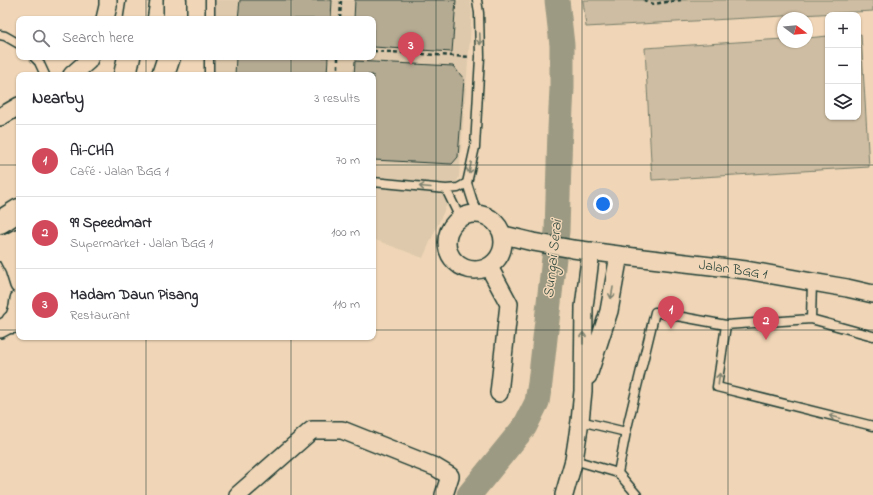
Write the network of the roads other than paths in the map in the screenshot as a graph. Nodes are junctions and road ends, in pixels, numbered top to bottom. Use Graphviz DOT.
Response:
graph roads {
  1 [pos="108,0"];
  2 [pos="138,0"];
  3 [pos="175,0"];
  4 [pos="210,0"];
  5 [pos="477,0"];
  6 [pos="106,16"];
  7 [pos="135,16"];
  8 [pos="175,16"];
  9 [pos="210,16"];
  10 [pos="0,34"];
  11 [pos="16,42"];
  12 [pos="37,60"];
  13 [pos="88,60"];
  14 [pos="128,60"];
  15 [pos="168,60"];
  16 [pos="209,60"];
  17 [pos="44,72"];
  18 [pos="75,72"];
  19 [pos="126,72"];
  20 [pos="164,72"];
  21 [pos="209,72"];
  22 [pos="16,108"];
  23 [pos="0,117"];
  24 [pos="376,182"];
  25 [pos="467,183"];
  26 [pos="446,189"];
  27 [pos="16,204"];
  28 [pos="0,212"];
  29 [pos="16,212"];
  30 [pos="479,214"];
  31 [pos="460,218"];
  32 [pos="0,222"];
  33 [pos="504,235"];
  34 [pos="6,245"];
  35 [pos="591,251"];
  36 [pos="619,255"];
  37 [pos="489,267"];
  38 [pos="16,275"];
  39 [pos="812,282"];
  40 [pos="873,283"];
  41 [pos="847,288"];
  42 [pos="873,294"];
  43 [pos="16,312"];
  44 [pos="811,320"];
  45 [pos="11,323"];
  46 [pos="726,325"];
  47 [pos="873,336"];
  48 [pos="583,391"];
  49 [pos="498,393"];
  50 [pos="580,421"];
  51 [pos="873,426"];
  52 [pos="626,432"];
  53 [pos="574,460"];
  54 [pos="618,473"];
  55 [pos="238,495"];
  56 [pos="444,495"];
  57 [pos="564,495"];
  58 [pos="637,495"];
  1 -- 6 [label="street"];
  2 -- 7 [label="main road"];
  3 -- 8 [label="main road"];
  4 -- 9 [label="lane"];
  5 -- 25 [label="lane, one-way"];
  10 -- 11 [label="lane"];
  12 -- 17 [label="lane"];
  13 -- 18 [label="street"];
  14 -- 19 [label="main road"];
  15 -- 20 [label="main road"];
  16 -- 21 [label="lane"];
  22 -- 23 [label="street"];
  26 -- 24 [label="lane, one-way"];
  25 -- 26 [label="lane"];
  25 -- 30 [label="lane"];
  26 -- 31 [label="lane"];
  27 -- 28 [label="main road"];
  29 -- 32 [label="main road"];
  30 -- 31 [label="street"];
  30 -- 33 [label="street"];
  31 -- 37 [label="street"];
  33 -- 35 [label="street, Jalan BGG 1"];
  33 -- 37 [label="street"];
  34 -- 38 [label="street"];
  35 -- 36 [label="street, Jalan BGG 1"];
  48 -- 35 [label="street, one-way"];
  36 -- 39 [label="street, Jalan BGG 1"];
  36 -- 48 [label="street, one-way"];
  37 -- 49 [label="street"];
  39 -- 41 [label="street, Jalan BGG 1"];
  39 -- 44 [label="lane"];
  40 -- 41 [label="street, Jalan BGG 1"];
  41 -- 42 [label="street, Jalan BGG 1"];
  43 -- 45 [label="street"];
  44 -- 46 [label="lane"];
  44 -- 47 [label="lane"];
  51 -- 46 [label="lane, one-way"];
  46 -- 52 [label="lane"];
  48 -- 50 [label="street"];
  50 -- 52 [label="lane"];
  50 -- 53 [label="street"];
  52 -- 54 [label="lane"];
  53 -- 54 [label="lane"];
  53 -- 57 [label="street"];
  54 -- 58 [label="lane"];
  55 -- 56 [label="street"];
}
